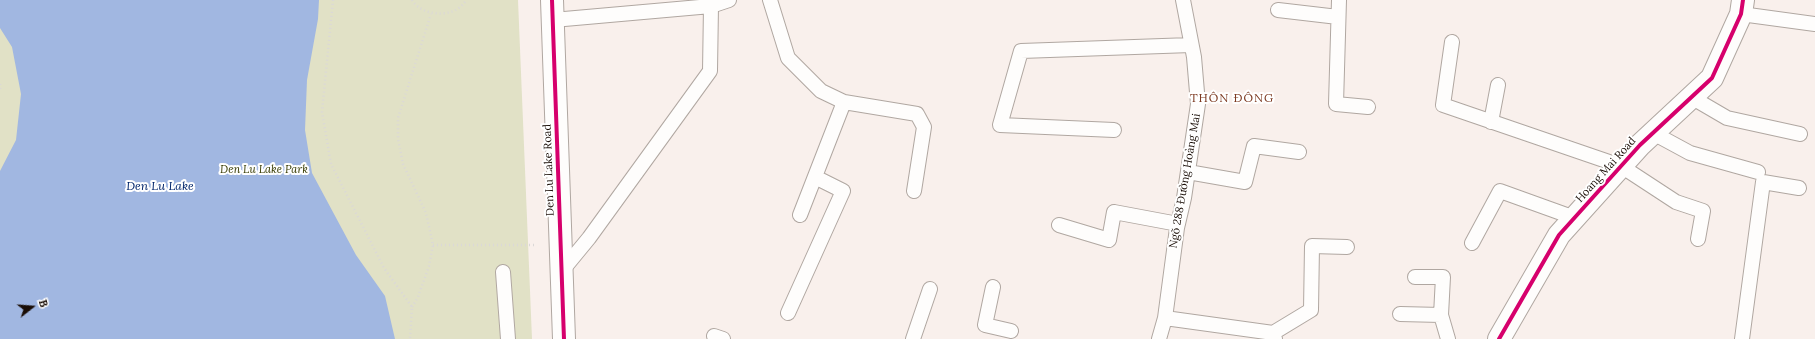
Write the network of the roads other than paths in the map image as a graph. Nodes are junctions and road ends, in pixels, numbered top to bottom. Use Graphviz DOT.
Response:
graph roads {
  1 [pos="729,0"];
  2 [pos="770,0"];
  3 [pos="1183,0"];
  4 [pos="1339,0"];
  5 [pos="711,6"];
  6 [pos="1742,7"];
  7 [pos="552,10"];
  8 [pos="1278,10"];
  9 [pos="1338,17"];
  10 [pos="1815,24"];
  11 [pos="1452,42"];
  12 [pos="1192,45"];
  13 [pos="1498,85"];
  14 [pos="1691,97"];
  15 [pos="844,102"];
  16 [pos="1368,107"];
  17 [pos="1491,122"];
  18 [pos="1114,130"];
  19 [pos="1653,133"];
  20 [pos="1800,134"];
  21 [pos="1299,152"];
  22 [pos="1621,166"];
  23 [pos="1188,172"];
  24 [pos="1758,172"];
  25 [pos="815,177"];
  26 [pos="1799,188"];
  27 [pos="914,191"];
  28 [pos="800,215"];
  29 [pos="1575,218"];
  30 [pos="1178,224"];
  31 [pos="1059,225"];
  32 [pos="1698,238"];
  33 [pos="1472,243"];
  34 [pos="1347,247"];
  35 [pos="503,272"];
  36 [pos="561,272"];
  37 [pos="1415,277"];
  38 [pos="993,287"];
  39 [pos="930,289"];
  40 [pos="788,314"];
  41 [pos="1400,314"];
  42 [pos="1441,315"];
  43 [pos="1165,318"];
  44 [pos="1011,331"];
  45 [pos="995,333"];
  46 [pos="1274,336"];
  47 [pos="508,339"];
  48 [pos="564,339"];
  49 [pos="913,339"];
  50 [pos="1159,339"];
  51 [pos="1448,339"];
  52 [pos="1499,339"];
  53 [pos="1742,339"];
  1 -- 5 [label="lane"];
  2 -- 15 [label="lane"];
  3 -- 12 [label="lane, Ngõ 288 Đường Hoàng Mai"];
  4 -- 9 [label="lane"];
  5 -- 7 [label="lane"];
  5 -- 36 [label="lane"];
  6 -- 10 [label="lane"];
  6 -- 14 [label="street, Hoang Mai Road"];
  7 -- 36 [label="street, Den Lu Lake Road"];
  8 -- 9 [label="lane"];
  9 -- 16 [label="lane"];
  11 -- 17 [label="lane"];
  12 -- 18 [label="lane"];
  12 -- 23 [label="lane, Ngõ 288 Đường Hoàng Mai"];
  13 -- 17 [label="lane"];
  14 -- 19 [label="street, Hoang Mai Road"];
  14 -- 20 [label="lane"];
  15 -- 25 [label="lane"];
  15 -- 27 [label="lane"];
  17 -- 22 [label="lane"];
  19 -- 22 [label="street, Hoang Mai Road"];
  19 -- 24 [label="lane"];
  21 -- 23 [label="lane"];
  22 -- 29 [label="street, Hoang Mai Road"];
  22 -- 32 [label="lane"];
  23 -- 30 [label="lane, Ngõ 288 Đường Hoàng Mai"];
  25 -- 28 [label="lane"];
  25 -- 40 [label="lane"];
  26 -- 53 [label="lane"];
  29 -- 33 [label="lane"];
  29 -- 52 [label="street, Hoang Mai Road"];
  30 -- 31 [label="lane"];
  30 -- 43 [label="lane, Ngõ 288 Đường Hoàng Mai"];
  34 -- 46 [label="lane"];
  35 -- 47 [label="lane"];
  36 -- 48 [label="street, Den Lu Lake Road"];
  37 -- 42 [label="lane"];
  38 -- 45 [label="lane"];
  39 -- 49 [label="lane"];
  41 -- 42 [label="lane"];
  42 -- 51 [label="lane"];
  43 -- 46 [label="lane"];
  43 -- 50 [label="lane, Ngõ 288 Đường Hoàng Mai"];
  44 -- 45 [label="lane"];
}
